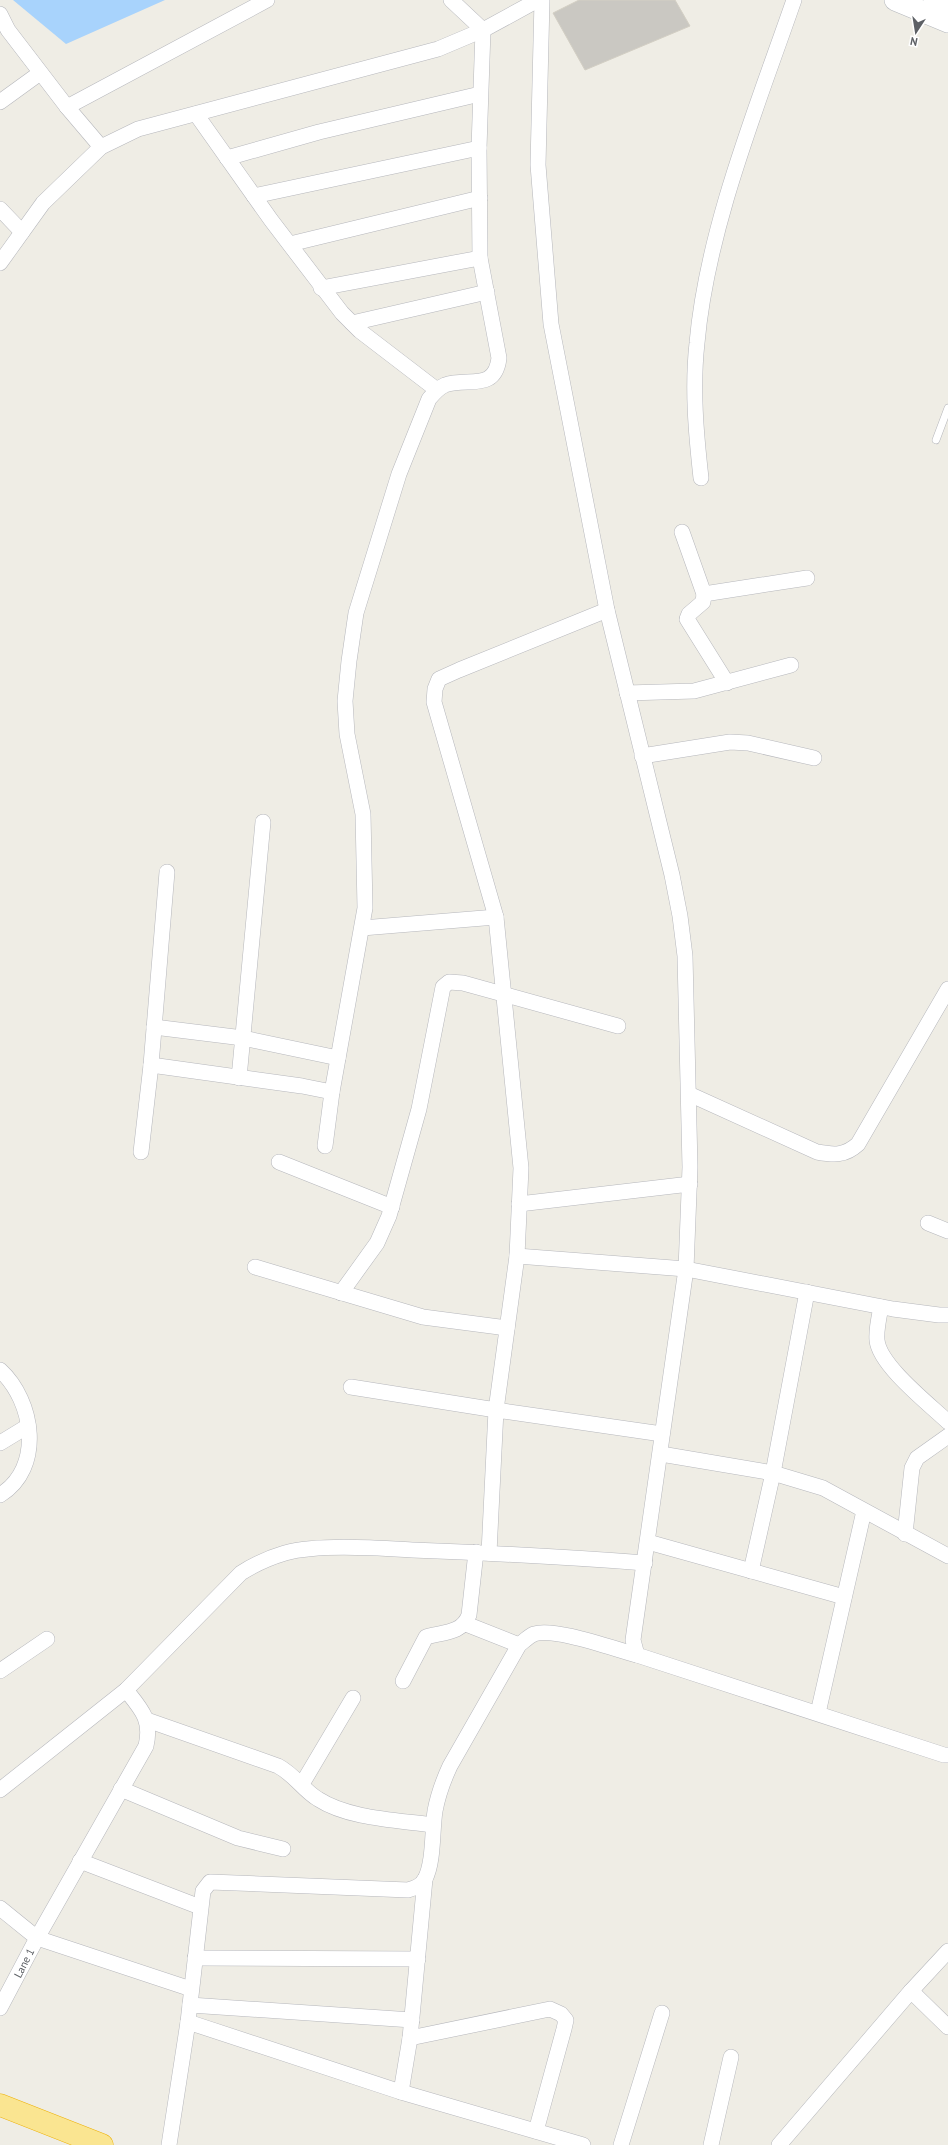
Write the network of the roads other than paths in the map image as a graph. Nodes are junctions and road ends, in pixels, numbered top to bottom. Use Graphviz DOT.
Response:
graph roads {
  1 [pos="267,0"];
  2 [pos="451,0"];
  3 [pos="538,0"];
  4 [pos="542,0"];
  5 [pos="794,0"];
  6 [pos="895,0"];
  7 [pos="934,0"];
  8 [pos="948,6"];
  9 [pos="0,14"];
  10 [pos="948,22"];
  11 [pos="482,30"];
  12 [pos="40,73"];
  13 [pos="480,94"];
  14 [pos="0,102"];
  15 [pos="67,107"];
  16 [pos="196,114"];
  17 [pos="101,147"];
  18 [pos="479,148"];
  19 [pos="228,158"];
  20 [pos="254,196"];
  21 [pos="480,198"];
  22 [pos="0,209"];
  23 [pos="22,232"];
  24 [pos="290,244"];
  25 [pos="480,258"];
  26 [pos="0,263"];
  27 [pos="321,288"];
  28 [pos="487,292"];
  29 [pos="352,323"];
  30 [pos="437,390"];
  31 [pos="948,408"];
  32 [pos="936,440"];
  33 [pos="701,478"];
  34 [pos="682,532"];
  35 [pos="807,578"];
  36 [pos="704,594"];
  37 [pos="607,610"];
  38 [pos="791,665"];
  39 [pos="727,683"];
  40 [pos="627,693"];
  41 [pos="642,756"];
  42 [pos="814,758"];
  43 [pos="264,822"];
  44 [pos="167,872"];
  45 [pos="496,917"];
  46 [pos="362,928"];
  47 [pos="948,989"];
  48 [pos="505,995"];
  49 [pos="618,1026"];
  50 [pos="154,1027"];
  51 [pos="243,1038"];
  52 [pos="338,1058"];
  53 [pos="151,1065"];
  54 [pos="239,1078"];
  55 [pos="332,1092"];
  56 [pos="689,1094"];
  57 [pos="325,1146"];
  58 [pos="141,1152"];
  59 [pos="279,1162"];
  60 [pos="690,1184"];
  61 [pos="520,1204"];
  62 [pos="392,1207"];
  63 [pos="928,1223"];
  64 [pos="948,1231"];
  65 [pos="517,1256"];
  66 [pos="255,1267"];
  67 [pos="686,1269"];
  68 [pos="807,1292"];
  69 [pos="341,1293"];
  70 [pos="881,1307"];
  71 [pos="948,1315"];
  72 [pos="507,1328"];
  73 [pos="0,1370"];
  74 [pos="351,1387"];
  75 [pos="496,1410"];
  76 [pos="948,1422"];
  77 [pos="28,1426"];
  78 [pos="662,1434"];
  79 [pos="948,1436"];
  80 [pos="0,1443"];
  81 [pos="661,1454"];
  82 [pos="773,1473"];
  83 [pos="0,1495"];
  84 [pos="864,1512"];
  85 [pos="905,1534"];
  86 [pos="648,1542"];
  87 [pos="482,1552"];
  88 [pos="948,1556"];
  89 [pos="645,1563"];
  90 [pos="751,1571"];
  91 [pos="844,1597"];
  92 [pos="466,1624"];
  93 [pos="47,1639"];
  94 [pos="519,1645"];
  95 [pos="637,1655"];
  96 [pos="0,1671"];
  97 [pos="403,1681"];
  98 [pos="126,1690"];
  99 [pos="353,1698"];
  100 [pos="818,1713"];
  101 [pos="147,1720"];
  102 [pos="948,1755"];
  103 [pos="302,1784"];
  104 [pos="121,1789"];
  105 [pos="0,1790"];
  106 [pos="433,1825"];
  107 [pos="283,1849"];
  108 [pos="80,1861"];
  109 [pos="425,1879"];
  110 [pos="200,1907"];
  111 [pos="0,1908"];
  112 [pos="36,1938"];
  113 [pos="948,1951"];
  114 [pos="195,1958"];
  115 [pos="418,1959"];
  116 [pos="191,1989"];
  117 [pos="911,1991"];
  118 [pos="190,2005"];
  119 [pos="0,2008"];
  120 [pos="662,2013"];
  121 [pos="412,2020"];
  122 [pos="188,2022"];
  123 [pos="948,2027"];
  124 [pos="410,2038"];
  125 [pos="731,2057"];
  126 [pos="401,2092"];
  127 [pos="0,2105"];
  128 [pos="536,2131"];
  129 [pos="102,2145"];
  130 [pos="169,2145"];
  131 [pos="583,2145"];
  132 [pos="621,2145"];
  133 [pos="711,2145"];
  134 [pos="779,2145"];
  1 -- 15 [label="street"];
  2 -- 11 [label="street"];
  3 -- 11 [label="street"];
  4 -- 37 [label="street"];
  5 -- 33 [label="street"];
  6 -- 10 [label="street"];
  7 -- 8 [label="street"];
  9 -- 12 [label="street"];
  11 -- 13 [label="street"];
  11 -- 16 [label="street"];
  12 -- 14 [label="street"];
  12 -- 15 [label="street"];
  13 -- 18 [label="street"];
  13 -- 19 [label="street"];
  15 -- 17 [label="street"];
  16 -- 17 [label="street"];
  16 -- 19 [label="street"];
  17 -- 23 [label="street"];
  18 -- 20 [label="street"];
  18 -- 21 [label="street"];
  19 -- 20 [label="street"];
  20 -- 24 [label="street"];
  21 -- 24 [label="street"];
  21 -- 25 [label="street"];
  22 -- 23 [label="street"];
  23 -- 26 [label="street"];
  24 -- 27 [label="street"];
  25 -- 27 [label="street"];
  25 -- 28 [label="street"];
  27 -- 29 [label="street"];
  28 -- 29 [label="street"];
  28 -- 30 [label="street"];
  29 -- 30 [label="street"];
  30 -- 46 [label="street"];
  31 -- 32 [label="lane"];
  34 -- 36 [label="street"];
  35 -- 36 [label="street"];
  36 -- 39 [label="street"];
  37 -- 40 [label="street"];
  37 -- 45 [label="street"];
  38 -- 39 [label="street"];
  39 -- 40 [label="street"];
  40 -- 41 [label="street"];
  41 -- 42 [label="street"];
  41 -- 56 [label="street"];
  43 -- 51 [label="street"];
  44 -- 50 [label="street"];
  45 -- 46 [label="street"];
  45 -- 48 [label="street"];
  46 -- 52 [label="street"];
  47 -- 56 [label="street"];
  48 -- 49 [label="street"];
  48 -- 61 [label="street"];
  48 -- 62 [label="street"];
  50 -- 51 [label="street"];
  50 -- 53 [label="street"];
  51 -- 52 [label="street"];
  51 -- 54 [label="street"];
  52 -- 55 [label="street"];
  53 -- 54 [label="street"];
  53 -- 58 [label="street"];
  54 -- 55 [label="street"];
  55 -- 57 [label="street"];
  56 -- 60 [label="street"];
  59 -- 62 [label="street"];
  60 -- 61 [label="street"];
  60 -- 67 [label="street"];
  61 -- 65 [label="street"];
  62 -- 69 [label="street"];
  63 -- 64 [label="street"];
  65 -- 67 [label="street"];
  65 -- 72 [label="street"];
  66 -- 69 [label="street"];
  67 -- 68 [label="street"];
  67 -- 78 [label="street"];
  68 -- 70 [label="street"];
  68 -- 82 [label="street"];
  69 -- 72 [label="street"];
  70 -- 71 [label="street"];
  70 -- 76 [label="street"];
  72 -- 75 [label="street"];
  73 -- 77 [label="street"];
  74 -- 75 [label="street"];
  75 -- 78 [label="street"];
  75 -- 87 [label="street"];
  77 -- 80 [label="street"];
  77 -- 83 [label="street"];
  78 -- 81 [label="street"];
  79 -- 85 [label="street"];
  81 -- 82 [label="street"];
  81 -- 86 [label="street"];
  82 -- 84 [label="street"];
  82 -- 90 [label="street"];
  84 -- 85 [label="street"];
  84 -- 91 [label="street"];
  85 -- 88 [label="street"];
  86 -- 89 [label="street"];
  86 -- 90 [label="street"];
  87 -- 89 [label="street"];
  87 -- 92 [label="street"];
  87 -- 98 [label="street"];
  89 -- 95 [label="street"];
  90 -- 91 [label="street"];
  91 -- 100 [label="street"];
  92 -- 94 [label="street"];
  92 -- 97 [label="street"];
  93 -- 96 [label="street"];
  94 -- 95 [label="street"];
  94 -- 106 [label="street"];
  95 -- 100 [label="street"];
  98 -- 101 [label="street"];
  98 -- 105 [label="street"];
  99 -- 103 [label="street"];
  100 -- 102 [label="street"];
  101 -- 103 [label="street"];
  101 -- 104 [label="street"];
  103 -- 106 [label="street"];
  104 -- 107 [label="street"];
  104 -- 108 [label="street"];
  106 -- 109 [label="street"];
  108 -- 110 [label="street"];
  108 -- 112 [label="street"];
  109 -- 110 [label="street"];
  109 -- 115 [label="street"];
  110 -- 114 [label="street"];
  111 -- 112 [label="street, Lane 1"];
  112 -- 116 [label="street"];
  112 -- 119 [label="street, Lane 1"];
  113 -- 117 [label="street"];
  114 -- 115 [label="street"];
  114 -- 116 [label="street"];
  115 -- 121 [label="street"];
  116 -- 118 [label="street"];
  117 -- 123 [label="street"];
  117 -- 134 [label="street"];
  118 -- 121 [label="street"];
  118 -- 122 [label="street"];
  120 -- 132 [label="street"];
  121 -- 124 [label="street"];
  122 -- 126 [label="street"];
  122 -- 130 [label="street"];
  124 -- 126 [label="street"];
  124 -- 128 [label="street"];
  125 -- 133 [label="street"];
  126 -- 128 [label="street"];
  127 -- 129 [label="highway"];
  128 -- 131 [label="street"];
}
